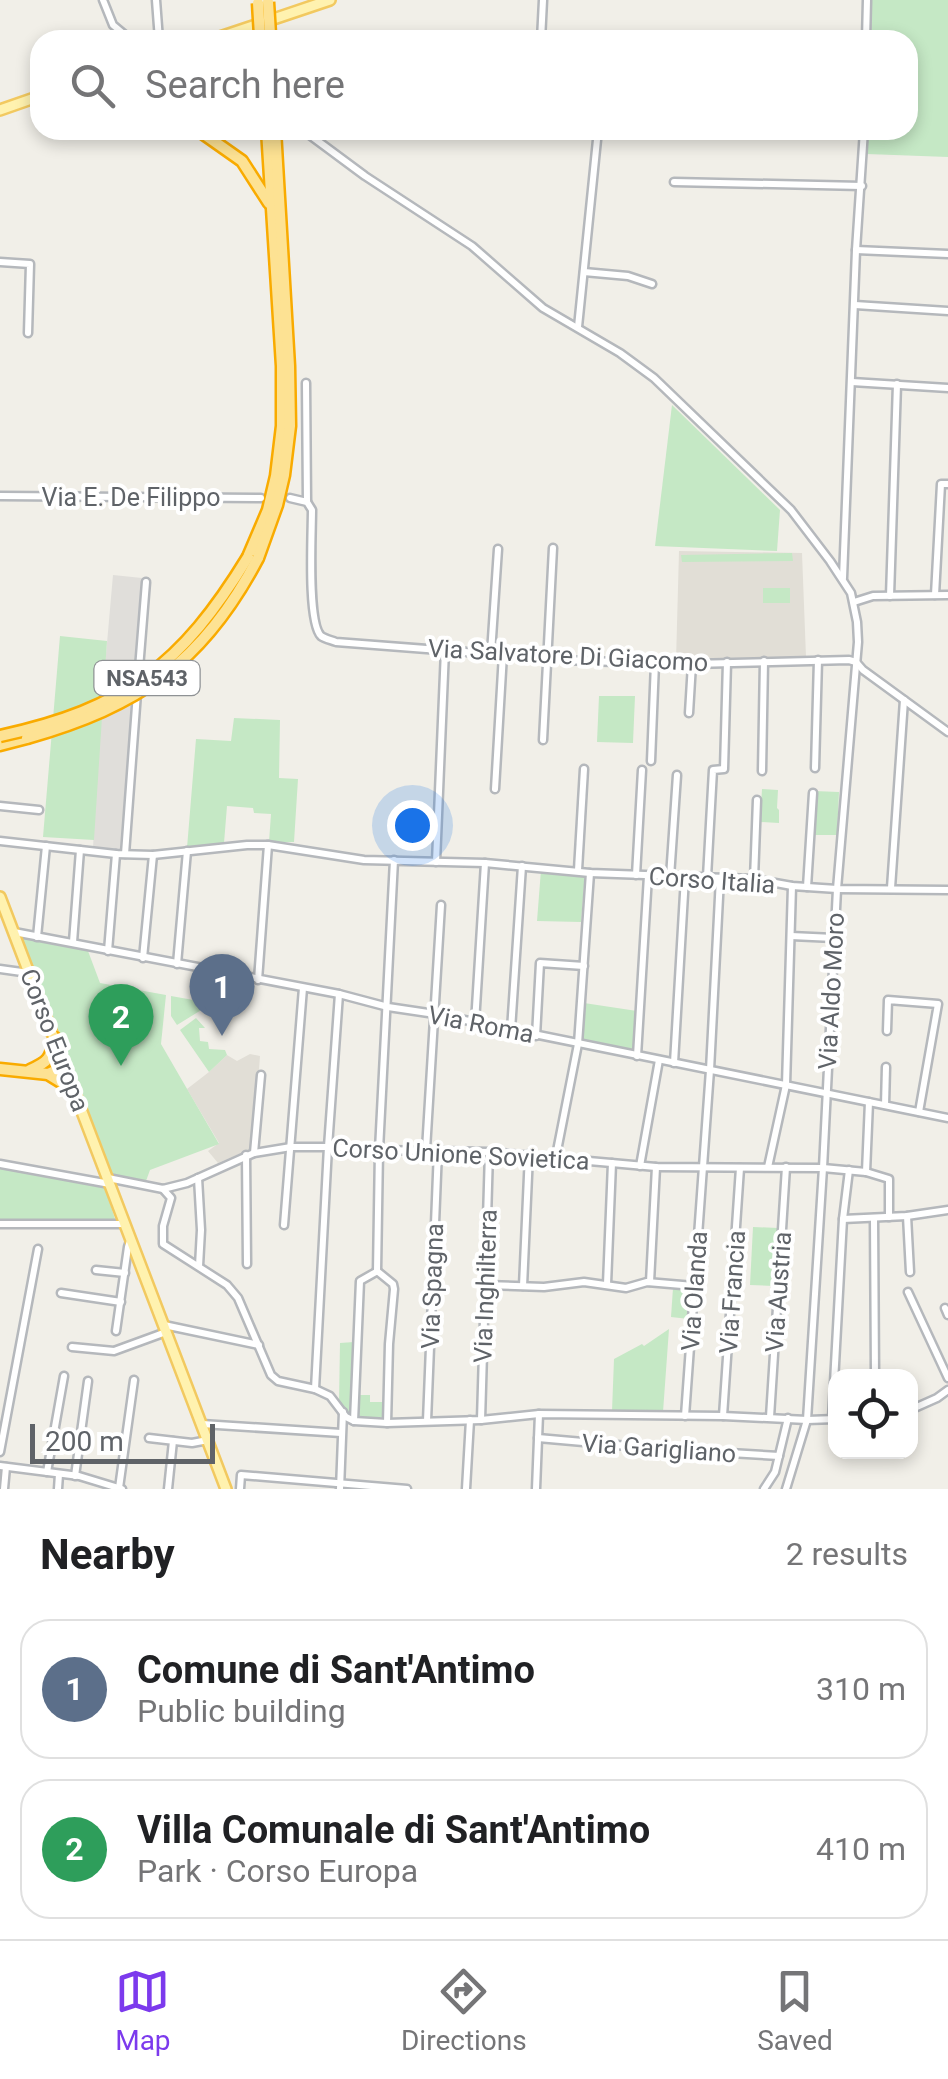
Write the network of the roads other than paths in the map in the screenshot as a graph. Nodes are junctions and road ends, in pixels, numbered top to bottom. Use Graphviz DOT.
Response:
graph roads {
  1 [pos="103,0"];
  2 [pos="156,0"];
  3 [pos="330,0"];
  4 [pos="543,0"];
  5 [pos="867,0"];
  6 [pos="263,1"];
  7 [pos="119,30"];
  8 [pos="158,30"];
  9 [pos="245,30"];
  10 [pos="265,30"];
  11 [pos="542,30"];
  12 [pos="866,30"];
  13 [pos="30,100"];
  14 [pos="0,110"];
  15 [pos="212,140"];
  16 [pos="272,140"];
  17 [pos="273,140"];
  18 [pos="316,140"];
  19 [pos="597,140"];
  20 [pos="864,140"];
  21 [pos="674,182"];
  22 [pos="862,186"];
  23 [pos="272,208"];
  24 [pos="856,250"];
  25 [pos="948,254"];
  26 [pos="0,262"];
  27 [pos="584,272"];
  28 [pos="652,284"];
  29 [pos="855,305"];
  30 [pos="948,311"];
  31 [pos="578,327"];
  32 [pos="28,333"];
  33 [pos="306,382"];
  34 [pos="852,382"];
  35 [pos="898,384"];
  36 [pos="948,388"];
  37 [pos="948,484"];
  38 [pos="0,496"];
  39 [pos="261,498"];
  40 [pos="290,498"];
  41 [pos="308,502"];
  42 [pos="553,548"];
  43 [pos="498,549"];
  44 [pos="253,558"];
  45 [pos="844,580"];
  46 [pos="146,582"];
  47 [pos="934,595"];
  48 [pos="948,595"];
  49 [pos="890,596"];
  50 [pos="854,602"];
  51 [pos="445,650"];
  52 [pos="492,653"];
  53 [pos="503,654"];
  54 [pos="546,658"];
  55 [pos="818,660"];
  56 [pos="764,661"];
  57 [pos="727,662"];
  58 [pos="856,662"];
  59 [pos="655,663"];
  60 [pos="692,664"];
  61 [pos="904,700"];
  62 [pos="689,713"];
  63 [pos="948,732"];
  64 [pos="0,736"];
  65 [pos="542,740"];
  66 [pos="0,745"];
  67 [pos="651,761"];
  68 [pos="815,768"];
  69 [pos="584,770"];
  70 [pos="642,770"];
  71 [pos="762,771"];
  72 [pos="677,775"];
  73 [pos="495,788"];
  74 [pos="814,793"];
  75 [pos="757,800"];
  76 [pos="0,806"];
  77 [pos="39,810"];
  78 [pos="0,840"];
  79 [pos="46,846"];
  80 [pos="268,846"];
  81 [pos="80,850"];
  82 [pos="187,851"];
  83 [pos="120,854"];
  84 [pos="153,855"];
  85 [pos="394,860"];
  86 [pos="436,862"];
  87 [pos="485,863"];
  88 [pos="522,866"];
  89 [pos="578,870"];
  90 [pos="590,872"];
  91 [pos="636,875"];
  92 [pos="648,876"];
  93 [pos="684,876"];
  94 [pos="670,877"];
  95 [pos="707,877"];
  96 [pos="720,878"];
  97 [pos="754,879"];
  98 [pos="792,886"];
  99 [pos="807,887"];
  100 [pos="891,888"];
  101 [pos="837,889"];
  102 [pos="948,890"];
  103 [pos="0,897"];
  104 [pos="441,906"];
  105 [pos="14,932"];
  106 [pos="791,936"];
  107 [pos="37,937"];
  108 [pos="834,938"];
  109 [pos="72,942"];
  110 [pos="108,950"];
  111 [pos="142,958"];
  112 [pos="177,964"];
  113 [pos="584,966"];
  114 [pos="0,969"];
  115 [pos="29,973"];
  116 [pos="258,980"];
  117 [pos="304,988"];
  118 [pos="339,994"];
  119 [pos="388,1007"];
  120 [pos="436,1014"];
  121 [pos="475,1023"];
  122 [pos="511,1030"];
  123 [pos="887,1031"];
  124 [pos="536,1036"];
  125 [pos="54,1038"];
  126 [pos="578,1044"];
  127 [pos="638,1056"];
  128 [pos="659,1060"];
  129 [pos="63,1062"];
  130 [pos="674,1063"];
  131 [pos="886,1067"];
  132 [pos="0,1069"];
  133 [pos="47,1069"];
  134 [pos="710,1070"];
  135 [pos="261,1076"];
  136 [pos="786,1085"];
  137 [pos="74,1090"];
  138 [pos="826,1093"];
  139 [pos="868,1102"];
  140 [pos="884,1105"];
  141 [pos="919,1112"];
  142 [pos="948,1118"];
  143 [pos="291,1147"];
  144 [pos="328,1147"];
  145 [pos="379,1150"];
  146 [pos="426,1150"];
  147 [pos="438,1150"];
  148 [pos="490,1152"];
  149 [pos="250,1154"];
  150 [pos="529,1154"];
  151 [pos="556,1156"];
  152 [pos="612,1163"];
  153 [pos="0,1164"];
  154 [pos="640,1166"];
  155 [pos="656,1167"];
  156 [pos="702,1167"];
  157 [pos="786,1167"];
  158 [pos="740,1168"];
  159 [pos="768,1168"];
  160 [pos="823,1168"];
  161 [pos="849,1170"];
  162 [pos="866,1172"];
  163 [pos="198,1178"];
  164 [pos="109,1181"];
  165 [pos="163,1189"];
  166 [pos="948,1210"];
  167 [pos="906,1216"];
  168 [pos="889,1217"];
  169 [pos="874,1218"];
  170 [pos="843,1219"];
  171 [pos="0,1224"];
  172 [pos="124,1224"];
  173 [pos="284,1225"];
  174 [pos="130,1241"];
  175 [pos="38,1249"];
  176 [pos="247,1264"];
  177 [pos="198,1266"];
  178 [pos="96,1270"];
  179 [pos="377,1272"];
  180 [pos="910,1272"];
  181 [pos="125,1274"];
  182 [pos="650,1282"];
  183 [pos="485,1284"];
  184 [pos="607,1284"];
  185 [pos="524,1286"];
  186 [pos="694,1286"];
  187 [pos="908,1292"];
  188 [pos="60,1294"];
  189 [pos="121,1302"];
  190 [pos="164,1328"];
  191 [pos="116,1330"];
  192 [pos="259,1345"];
  193 [pos="72,1347"];
  194 [pos="836,1369"];
  195 [pos="876,1369"];
  196 [pos="64,1376"];
  197 [pos="948,1378"];
  198 [pos="134,1380"];
  199 [pos="88,1381"];
  200 [pos="315,1389"];
  201 [pos="948,1390"];
  202 [pos="918,1406"];
  203 [pos="343,1412"];
  204 [pos="539,1414"];
  205 [pos="685,1416"];
  206 [pos="723,1416"];
  207 [pos="770,1417"];
  208 [pos="788,1418"];
  209 [pos="828,1419"];
  210 [pos="470,1420"];
  211 [pos="481,1420"];
  212 [pos="808,1420"];
  213 [pos="354,1421"];
  214 [pos="427,1421"];
  215 [pos="388,1423"];
  216 [pos="202,1424"];
  217 [pos="342,1433"];
  218 [pos="149,1438"];
  219 [pos="538,1438"];
  220 [pos="208,1440"];
  221 [pos="173,1441"];
  222 [pos="0,1452"];
  223 [pos="779,1456"];
  224 [pos="3,1467"];
  225 [pos="47,1472"];
  226 [pos="59,1474"];
  227 [pos="74,1476"];
  228 [pos="340,1486"];
  229 [pos="106,1487"];
  230 [pos="4,1489"];
  231 [pos="58,1489"];
  232 [pos="120,1489"];
  233 [pos="168,1489"];
  234 [pos="226,1489"];
  235 [pos="240,1489"];
  236 [pos="407,1489"];
  237 [pos="466,1489"];
  238 [pos="536,1489"];
  239 [pos="764,1489"];
  240 [pos="786,1489"];
  1 -- 7 [label="street"];
  2 -- 8 [label="street"];
  3 -- 9 [label="main road"];
  4 -- 11 [label="street"];
  5 -- 12 [label="street"];
  6 -- 10 [label="highway, bridge"];
  13 -- 14 [label="main road"];
  15 -- 23 [label="highway"];
  16 -- 23 [label="highway"];
  17 -- 44 [label="highway"];
  18 -- 31 [label="street"];
  19 -- 27 [label="street"];
  20 -- 22 [label="street"];
  21 -- 22 [label="street"];
  22 -- 24 [label="street"];
  23 -- 44 [label="highway"];
  24 -- 25 [label="street"];
  24 -- 29 [label="street"];
  26 -- 32 [label="street"];
  27 -- 28 [label="street"];
  27 -- 31 [label="street"];
  29 -- 30 [label="street"];
  29 -- 34 [label="street"];
  31 -- 45 [label="street"];
  33 -- 41 [label="street"];
  34 -- 35 [label="street"];
  34 -- 45 [label="street"];
  35 -- 36 [label="street"];
  35 -- 49 [label="street"];
  37 -- 47 [label="street"];
  38 -- 39 [label="street, Via E. De Filippo"];
  40 -- 41 [label="street"];
  41 -- 51 [label="street, Via Salvatore Di Giacomo"];
  42 -- 54 [label="street"];
  43 -- 52 [label="street"];
  44 -- 64 [label="highway, NSA543, bridge"];
  44 -- 66 [label="highway, NSA543, bridge"];
  45 -- 50 [label="street"];
  46 -- 83 [label="street"];
  47 -- 48 [label="street"];
  47 -- 49 [label="street"];
  49 -- 50 [label="street"];
  50 -- 58 [label="street, Via Aldo Moro"];
  51 -- 52 [label="street, Via Salvatore Di Giacomo"];
  51 -- 86 [label="street"];
  52 -- 53 [label="street, Via Salvatore Di Giacomo"];
  53 -- 54 [label="street, Via Salvatore Di Giacomo"];
  53 -- 73 [label="street"];
  54 -- 59 [label="street, Via Salvatore Di Giacomo"];
  54 -- 65 [label="street"];
  55 -- 56 [label="street, Via Salvatore Di Giacomo"];
  55 -- 58 [label="street, Via Salvatore Di Giacomo"];
  55 -- 68 [label="street"];
  56 -- 57 [label="street, Via Salvatore Di Giacomo"];
  56 -- 71 [label="street"];
  57 -- 60 [label="street, Via Salvatore Di Giacomo"];
  57 -- 95 [label="street"];
  58 -- 61 [label="street"];
  58 -- 101 [label="street, Via Aldo Moro"];
  59 -- 60 [label="street, Via Salvatore Di Giacomo"];
  59 -- 67 [label="street"];
  60 -- 62 [label="street"];
  61 -- 63 [label="street"];
  61 -- 100 [label="street"];
  69 -- 89 [label="street"];
  70 -- 91 [label="street"];
  72 -- 94 [label="street"];
  74 -- 99 [label="street"];
  75 -- 97 [label="street"];
  76 -- 77 [label="street"];
  78 -- 79 [label="street, Corso Italia"];
  79 -- 81 [label="street, Corso Italia"];
  79 -- 107 [label="street"];
  80 -- 82 [label="street, Corso Italia"];
  80 -- 85 [label="street, Corso Italia"];
  80 -- 116 [label="street"];
  81 -- 83 [label="street, Corso Italia"];
  81 -- 109 [label="street"];
  82 -- 84 [label="street, Corso Italia"];
  82 -- 112 [label="street"];
  83 -- 84 [label="street, Corso Italia"];
  83 -- 110 [label="street"];
  84 -- 111 [label="street"];
  85 -- 86 [label="street, Corso Italia"];
  85 -- 119 [label="street"];
  86 -- 87 [label="street, Corso Italia"];
  87 -- 88 [label="street, Corso Italia"];
  87 -- 121 [label="street"];
  88 -- 89 [label="street, Corso Italia"];
  88 -- 122 [label="street"];
  89 -- 90 [label="street, Corso Italia"];
  90 -- 91 [label="street, Corso Italia"];
  90 -- 113 [label="street"];
  91 -- 92 [label="street, Corso Italia"];
  92 -- 94 [label="street, Corso Italia"];
  92 -- 127 [label="street"];
  93 -- 94 [label="street, Corso Italia"];
  93 -- 95 [label="street, Corso Italia"];
  93 -- 130 [label="street"];
  95 -- 96 [label="street, Corso Italia"];
  96 -- 97 [label="street, Corso Italia"];
  96 -- 134 [label="street, Via Olanda"];
  97 -- 98 [label="street, Corso Italia"];
  98 -- 99 [label="street, Corso Italia"];
  98 -- 106 [label="street"];
  99 -- 101 [label="street, Corso Italia"];
  100 -- 101 [label="street, Corso Italia"];
  100 -- 102 [label="street, Corso Italia"];
  101 -- 108 [label="street, Via Aldo Moro"];
  103 -- 105 [label="main road, Corso Europa"];
  104 -- 120 [label="street"];
  105 -- 107 [label="street, Via Roma"];
  105 -- 115 [label="main road, Corso Europa"];
  106 -- 108 [label="street"];
  106 -- 136 [label="street"];
  107 -- 109 [label="street, Via Roma"];
  108 -- 138 [label="street, Via Aldo Moro"];
  109 -- 110 [label="street, Via Roma"];
  110 -- 111 [label="street, Via Roma"];
  111 -- 112 [label="street, Via Roma"];
  112 -- 116 [label="street, Via Roma"];
  113 -- 124 [label="street"];
  113 -- 126 [label="street"];
  114 -- 115 [label="street"];
  115 -- 125 [label="main road, Corso Europa"];
  116 -- 117 [label="street, Via Roma"];
  117 -- 118 [label="street, Via Roma"];
  117 -- 143 [label="street"];
  118 -- 119 [label="street, Via Roma"];
  118 -- 144 [label="street"];
  119 -- 120 [label="street, Via Roma"];
  119 -- 145 [label="street"];
  120 -- 121 [label="street, Via Roma"];
  120 -- 146 [label="street"];
  121 -- 122 [label="street, Via Roma"];
  122 -- 124 [label="street, Via Roma"];
  123 -- 141 [label="street"];
  124 -- 126 [label="street, Via Roma"];
  125 -- 129 [label="main road, Corso Europa"];
  125 -- 133 [label="highway"];
  126 -- 127 [label="street, Via Roma"];
  126 -- 151 [label="street"];
  127 -- 128 [label="street, Via Roma"];
  128 -- 130 [label="street, Via Roma"];
  128 -- 154 [label="street"];
  129 -- 133 [label="highway"];
  129 -- 137 [label="main road, Corso Europa"];
  130 -- 134 [label="street, Via Roma"];
  131 -- 140 [label="street"];
  132 -- 133 [label="highway"];
  133 -- 137 [label="highway"];
  134 -- 136 [label="street, Via Roma"];
  134 -- 156 [label="street, Via Olanda"];
  135 -- 149 [label="street"];
  136 -- 138 [label="street, Via Roma"];
  136 -- 159 [label="street"];
  137 -- 164 [label="main road, Corso Europa"];
  138 -- 139 [label="street, Via Roma"];
  138 -- 160 [label="street, Via Aldo Moro"];
  139 -- 140 [label="street, Via Roma"];
  139 -- 162 [label="street"];
  140 -- 141 [label="street, Via Roma"];
  141 -- 142 [label="street, Via Roma"];
  143 -- 144 [label="street, Corso Unione Sovietica"];
  143 -- 149 [label="street, Corso Unione Sovietica"];
  143 -- 173 [label="street"];
  144 -- 145 [label="street, Corso Unione Sovietica"];
  144 -- 200 [label="street"];
  145 -- 146 [label="street, Corso Unione Sovietica"];
  145 -- 179 [label="street"];
  146 -- 147 [label="street, Corso Unione Sovietica"];
  147 -- 148 [label="street, Corso Unione Sovietica"];
  147 -- 214 [label="street, Via Spagna"];
  148 -- 150 [label="street, Corso Unione Sovietica"];
  148 -- 183 [label="street, Via Inghilterra"];
  149 -- 163 [label="street, Corso Unione Sovietica"];
  149 -- 176 [label="street"];
  150 -- 151 [label="street, Corso Unione Sovietica"];
  150 -- 185 [label="street"];
  151 -- 152 [label="street, Corso Unione Sovietica"];
  152 -- 154 [label="street, Corso Unione Sovietica"];
  152 -- 184 [label="street"];
  153 -- 164 [label="street, Corso Unione Sovietica"];
  154 -- 155 [label="street, Corso Unione Sovietica"];
  155 -- 156 [label="street, Corso Unione Sovietica"];
  155 -- 182 [label="street"];
  156 -- 158 [label="street, Corso Unione Sovietica"];
  156 -- 186 [label="street, Via Olanda"];
  157 -- 159 [label="street, Corso Unione Sovietica"];
  157 -- 160 [label="street, Corso Unione Sovietica"];
  157 -- 207 [label="street, Via Austria"];
  158 -- 159 [label="street, Corso Unione Sovietica"];
  158 -- 206 [label="street, Via Francia"];
  160 -- 161 [label="street, Corso Unione Sovietica"];
  160 -- 212 [label="street, Via Aldo Moro"];
  161 -- 162 [label="street, Corso Unione Sovietica"];
  161 -- 170 [label="street"];
  162 -- 168 [label="street"];
  163 -- 165 [label="street, Corso Unione Sovietica"];
  163 -- 177 [label="street"];
  164 -- 165 [label="street, Corso Unione Sovietica"];
  164 -- 172 [label="main road, Corso Europa"];
  165 -- 177 [label="street"];
  166 -- 167 [label="street"];
  167 -- 168 [label="street"];
  167 -- 180 [label="street"];
  168 -- 169 [label="street"];
  169 -- 170 [label="street"];
  169 -- 195 [label="street"];
  170 -- 194 [label="street"];
  171 -- 172 [label="street"];
  172 -- 174 [label="main road, Corso Europa"];
  174 -- 181 [label="street"];
  174 -- 190 [label="main road, Corso Europa"];
  175 -- 222 [label="street"];
  177 -- 192 [label="street"];
  178 -- 181 [label="street"];
  179 -- 213 [label="street"];
  179 -- 215 [label="street"];
  181 -- 189 [label="street"];
  182 -- 184 [label="street"];
  182 -- 186 [label="street"];
  183 -- 185 [label="street"];
  183 -- 211 [label="street, Via Inghilterra"];
  184 -- 185 [label="street"];
  186 -- 205 [label="street, Via Olanda"];
  187 -- 197 [label="street"];
  188 -- 189 [label="street"];
  189 -- 191 [label="street"];
  190 -- 192 [label="street"];
  190 -- 193 [label="street"];
  190 -- 216 [label="main road, Corso Europa"];
  192 -- 200 [label="street"];
  196 -- 225 [label="street"];
  198 -- 232 [label="street"];
  199 -- 227 [label="street"];
  200 -- 203 [label="street"];
  201 -- 202 [label="street"];
  203 -- 213 [label="street"];
  203 -- 217 [label="street"];
  204 -- 205 [label="street"];
  204 -- 211 [label="street"];
  204 -- 219 [label="street"];
  205 -- 206 [label="street"];
  206 -- 207 [label="street"];
  207 -- 208 [label="street"];
  208 -- 212 [label="street"];
  208 -- 223 [label="street"];
  209 -- 212 [label="street"];
  210 -- 211 [label="street"];
  210 -- 214 [label="street"];
  210 -- 237 [label="street"];
  212 -- 240 [label="street, Via Aldo Moro"];
  213 -- 215 [label="street"];
  214 -- 215 [label="street"];
  216 -- 217 [label="street"];
  216 -- 220 [label="main road, Corso Europa"];
  217 -- 228 [label="street"];
  218 -- 221 [label="street"];
  219 -- 223 [label="street, Via Garigliano"];
  219 -- 238 [label="street"];
  220 -- 221 [label="street"];
  220 -- 234 [label="main road, Corso Europa"];
  221 -- 233 [label="street"];
  223 -- 239 [label="street"];
  224 -- 225 [label="street"];
  224 -- 230 [label="street"];
  225 -- 226 [label="street"];
  226 -- 227 [label="street"];
  226 -- 231 [label="street"];
  227 -- 229 [label="street"];
  228 -- 235 [label="street"];
  228 -- 236 [label="street"];
  229 -- 232 [label="street"];
}
